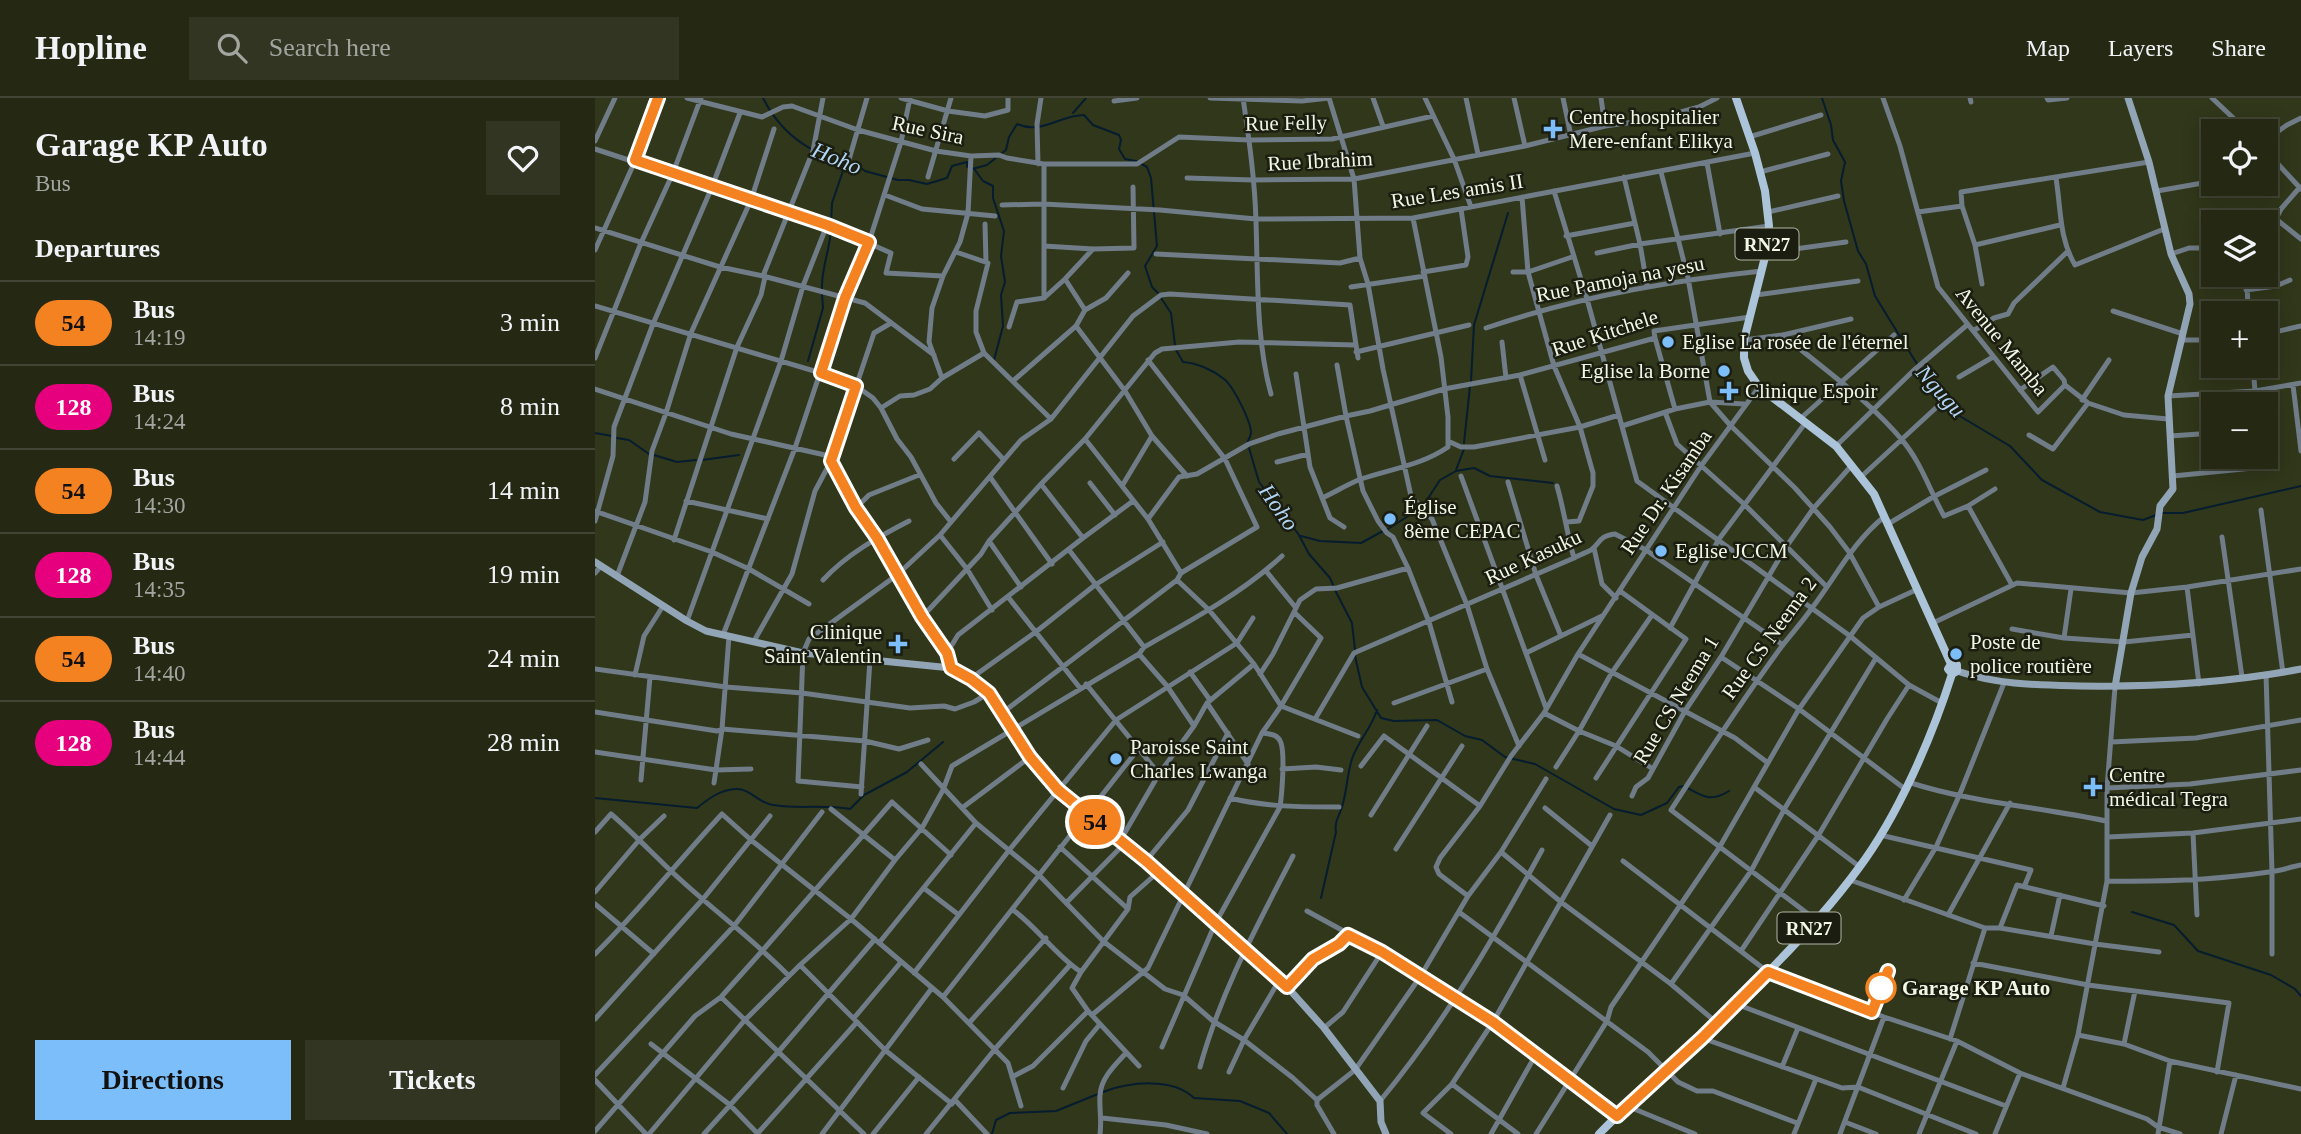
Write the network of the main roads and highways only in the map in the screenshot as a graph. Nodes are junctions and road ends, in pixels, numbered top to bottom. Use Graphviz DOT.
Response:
graph roads {
  1 [pos="1736,98"];
  2 [pos="1599,1134"];
  1 -- 2 [label="main road, RN27"];
}
